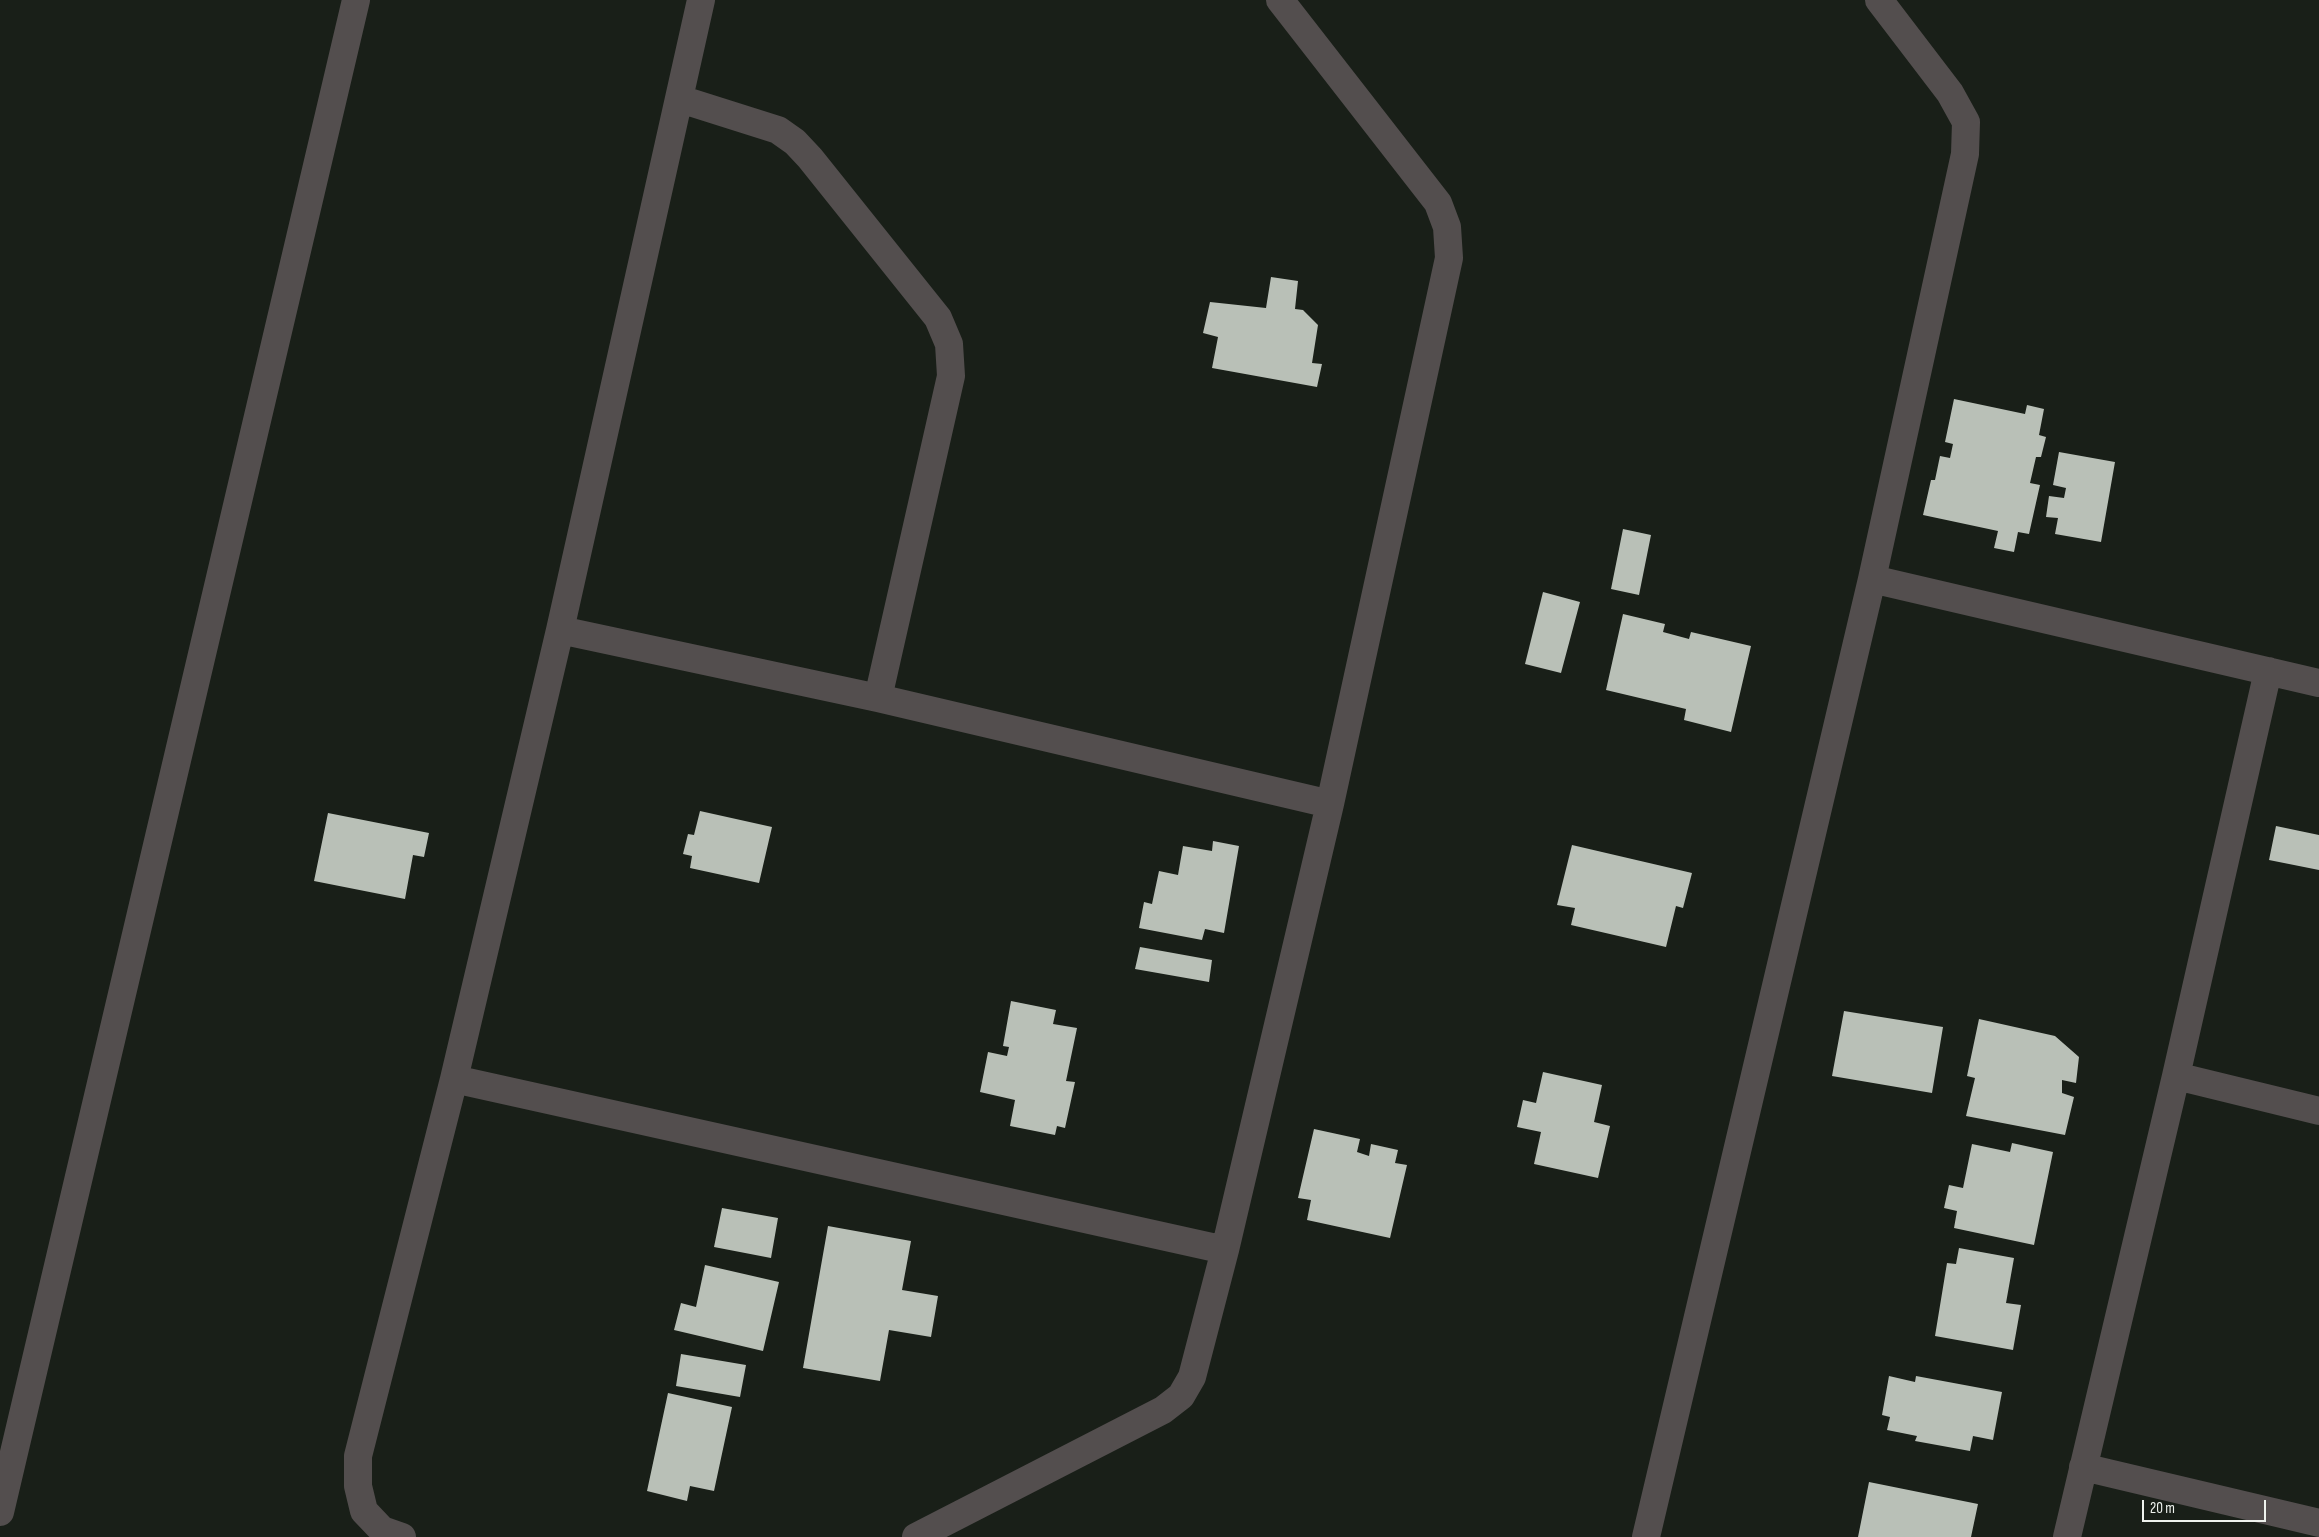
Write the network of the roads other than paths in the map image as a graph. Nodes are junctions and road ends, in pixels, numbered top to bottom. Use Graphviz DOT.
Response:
graph roads {
  1 [pos="356,0"];
  2 [pos="701,0"];
  3 [pos="1280,0"];
  4 [pos="1878,0"];
  5 [pos="680,99"];
  6 [pos="1872,579"];
  7 [pos="560,630"];
  8 [pos="2268,671"];
  9 [pos="2319,683"];
  10 [pos="878,698"];
  11 [pos="1330,804"];
  12 [pos="2176,1076"];
  13 [pos="454,1079"];
  14 [pos="2319,1111"];
  15 [pos="1225,1250"];
  16 [pos="2083,1467"];
  17 [pos="0,1512"];
  18 [pos="2319,1523"];
  19 [pos="402,1537"];
  20 [pos="916,1537"];
  21 [pos="1646,1537"];
  22 [pos="2067,1537"];
  1 -- 17 [label="street"];
  2 -- 5 [label="street"];
  3 -- 11 [label="street"];
  4 -- 6 [label="street"];
  5 -- 7 [label="street"];
  5 -- 10 [label="street"];
  6 -- 8 [label="street"];
  6 -- 21 [label="street"];
  7 -- 10 [label="street"];
  7 -- 13 [label="street"];
  8 -- 9 [label="street"];
  8 -- 12 [label="street"];
  10 -- 11 [label="street"];
  11 -- 15 [label="street"];
  12 -- 14 [label="street"];
  12 -- 16 [label="street"];
  13 -- 15 [label="street"];
  13 -- 19 [label="street"];
  15 -- 20 [label="street"];
  16 -- 18 [label="street"];
  16 -- 22 [label="street"];
}
